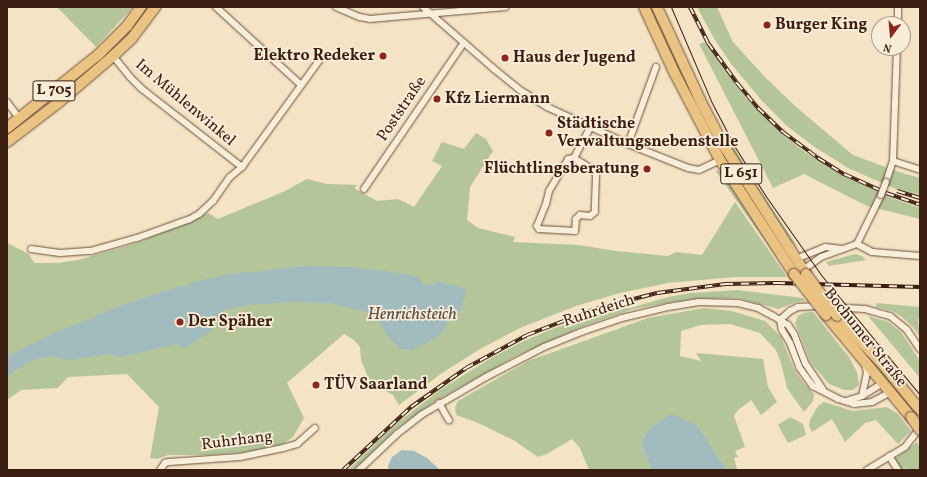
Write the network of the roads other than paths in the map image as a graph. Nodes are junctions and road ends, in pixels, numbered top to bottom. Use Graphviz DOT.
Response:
graph roads {
  1 [pos="141,7"];
  2 [pos="155,7"];
  3 [pos="216,7"];
  4 [pos="336,7"];
  5 [pos="423,7"];
  6 [pos="505,7"];
  7 [pos="644,7"];
  8 [pos="657,7"];
  9 [pos="664,7"];
  10 [pos="430,13"];
  11 [pos="662,18"];
  12 [pos="120,34"];
  13 [pos="463,44"];
  14 [pos="113,56"];
  15 [pos="897,56"];
  16 [pos="321,58"];
  17 [pos="656,67"];
  18 [pos="301,85"];
  19 [pos="7,102"];
  20 [pos="19,118"];
  21 [pos="7,128"];
  22 [pos="27,128"];
  23 [pos="590,128"];
  24 [pos="7,142"];
  25 [pos="628,144"];
  26 [pos="574,158"];
  27 [pos="720,160"];
  28 [pos="893,161"];
  29 [pos="242,167"];
  30 [pos="920,170"];
  31 [pos="364,189"];
  32 [pos="857,244"];
  33 [pos="31,249"];
  34 [pos="842,250"];
  35 [pos="920,256"];
  36 [pos="792,261"];
  37 [pos="801,273"];
  38 [pos="780,320"];
  39 [pos="920,348"];
  40 [pos="865,361"];
  41 [pos="892,376"];
  42 [pos="883,383"];
  43 [pos="900,385"];
  44 [pos="891,392"];
  45 [pos="862,396"];
  46 [pos="846,401"];
  47 [pos="439,403"];
  48 [pos="919,408"];
  49 [pos="449,420"];
  50 [pos="315,428"];
  51 [pos="920,429"];
  52 [pos="890,456"];
  53 [pos="160,470"];
  54 [pos="359,470"];
  55 [pos="867,470"];
  56 [pos="898,470"];
  1 -- 12 [label="main road, L 705"];
  2 -- 14 [label="main road, L 705"];
  3 -- 18 [label="street"];
  4 -- 10 [label="street"];
  5 -- 10 [label="street"];
  6 -- 10 [label="street"];
  7 -- 27 [label="main road, L 651"];
  8 -- 11 [label="main road, L 651"];
  9 -- 11 [label="main road"];
  10 -- 13 [label="street"];
  11 -- 36 [label="main road, L 651"];
  12 -- 14 [label="main road"];
  12 -- 20 [label="main road, L 705"];
  13 -- 23 [label="street"];
  13 -- 31 [label="street, Poststraße"];
  14 -- 22 [label="main road, L 705"];
  14 -- 29 [label="street, Im Mühlenwinkel"];
  15 -- 28 [label="street"];
  16 -- 18 [label="street, Im Mühlenwinkel"];
  17 -- 25 [label="street"];
  18 -- 29 [label="street, Im Mühlenwinkel"];
  19 -- 20 [label="street"];
  20 -- 21 [label="main road, L 705"];
  20 -- 22 [label="main road"];
  22 -- 24 [label="main road, L 705"];
  23 -- 25 [label="street"];
  23 -- 26 [label="street"];
  25 -- 27 [label="street"];
  26 -- 26 [label="street"];
  27 -- 36 [label="main road, L 651"];
  28 -- 30 [label="street"];
  28 -- 32 [label="street, bridge"];
  29 -- 33 [label="street, Im Mühlenwinkel"];
  32 -- 34 [label="street"];
  32 -- 35 [label="street"];
  34 -- 36 [label="street"];
  34 -- 37 [label="street"];
  36 -- 37 [label="main road, Bochumer Straße / L 651"];
  37 -- 40 [label="main road, Bochumer Straße / L 651, bridge"];
  37 -- 41 [label="main road, Bochumer Straße / L 651, bridge"];
  38 -- 39 [label="street"];
  38 -- 46 [label="street, Ruhrdeich"];
  38 -- 47 [label="street, Ruhrdeich"];
  40 -- 42 [label="main road, Bochumer Straße / L 651"];
  40 -- 45 [label="street"];
  41 -- 42 [label="main road"];
  41 -- 43 [label="main road, Bochumer Straße / L 651"];
  42 -- 44 [label="main road, Bochumer Straße / L 651"];
  42 -- 45 [label="street"];
  43 -- 44 [label="main road, Ruhrdeich"];
  43 -- 48 [label="main road, Bochumer Straße / L 651"];
  44 -- 46 [label="street, Ruhrdeich"];
  44 -- 51 [label="main road, Bochumer Straße / L 651, bridge"];
  45 -- 46 [label="street"];
  47 -- 49 [label="street"];
  47 -- 54 [label="street, Ruhrdeich"];
  50 -- 53 [label="street, Ruhrhang"];
  51 -- 52 [label="street"];
  52 -- 55 [label="street"];
  52 -- 56 [label="street"];
}
